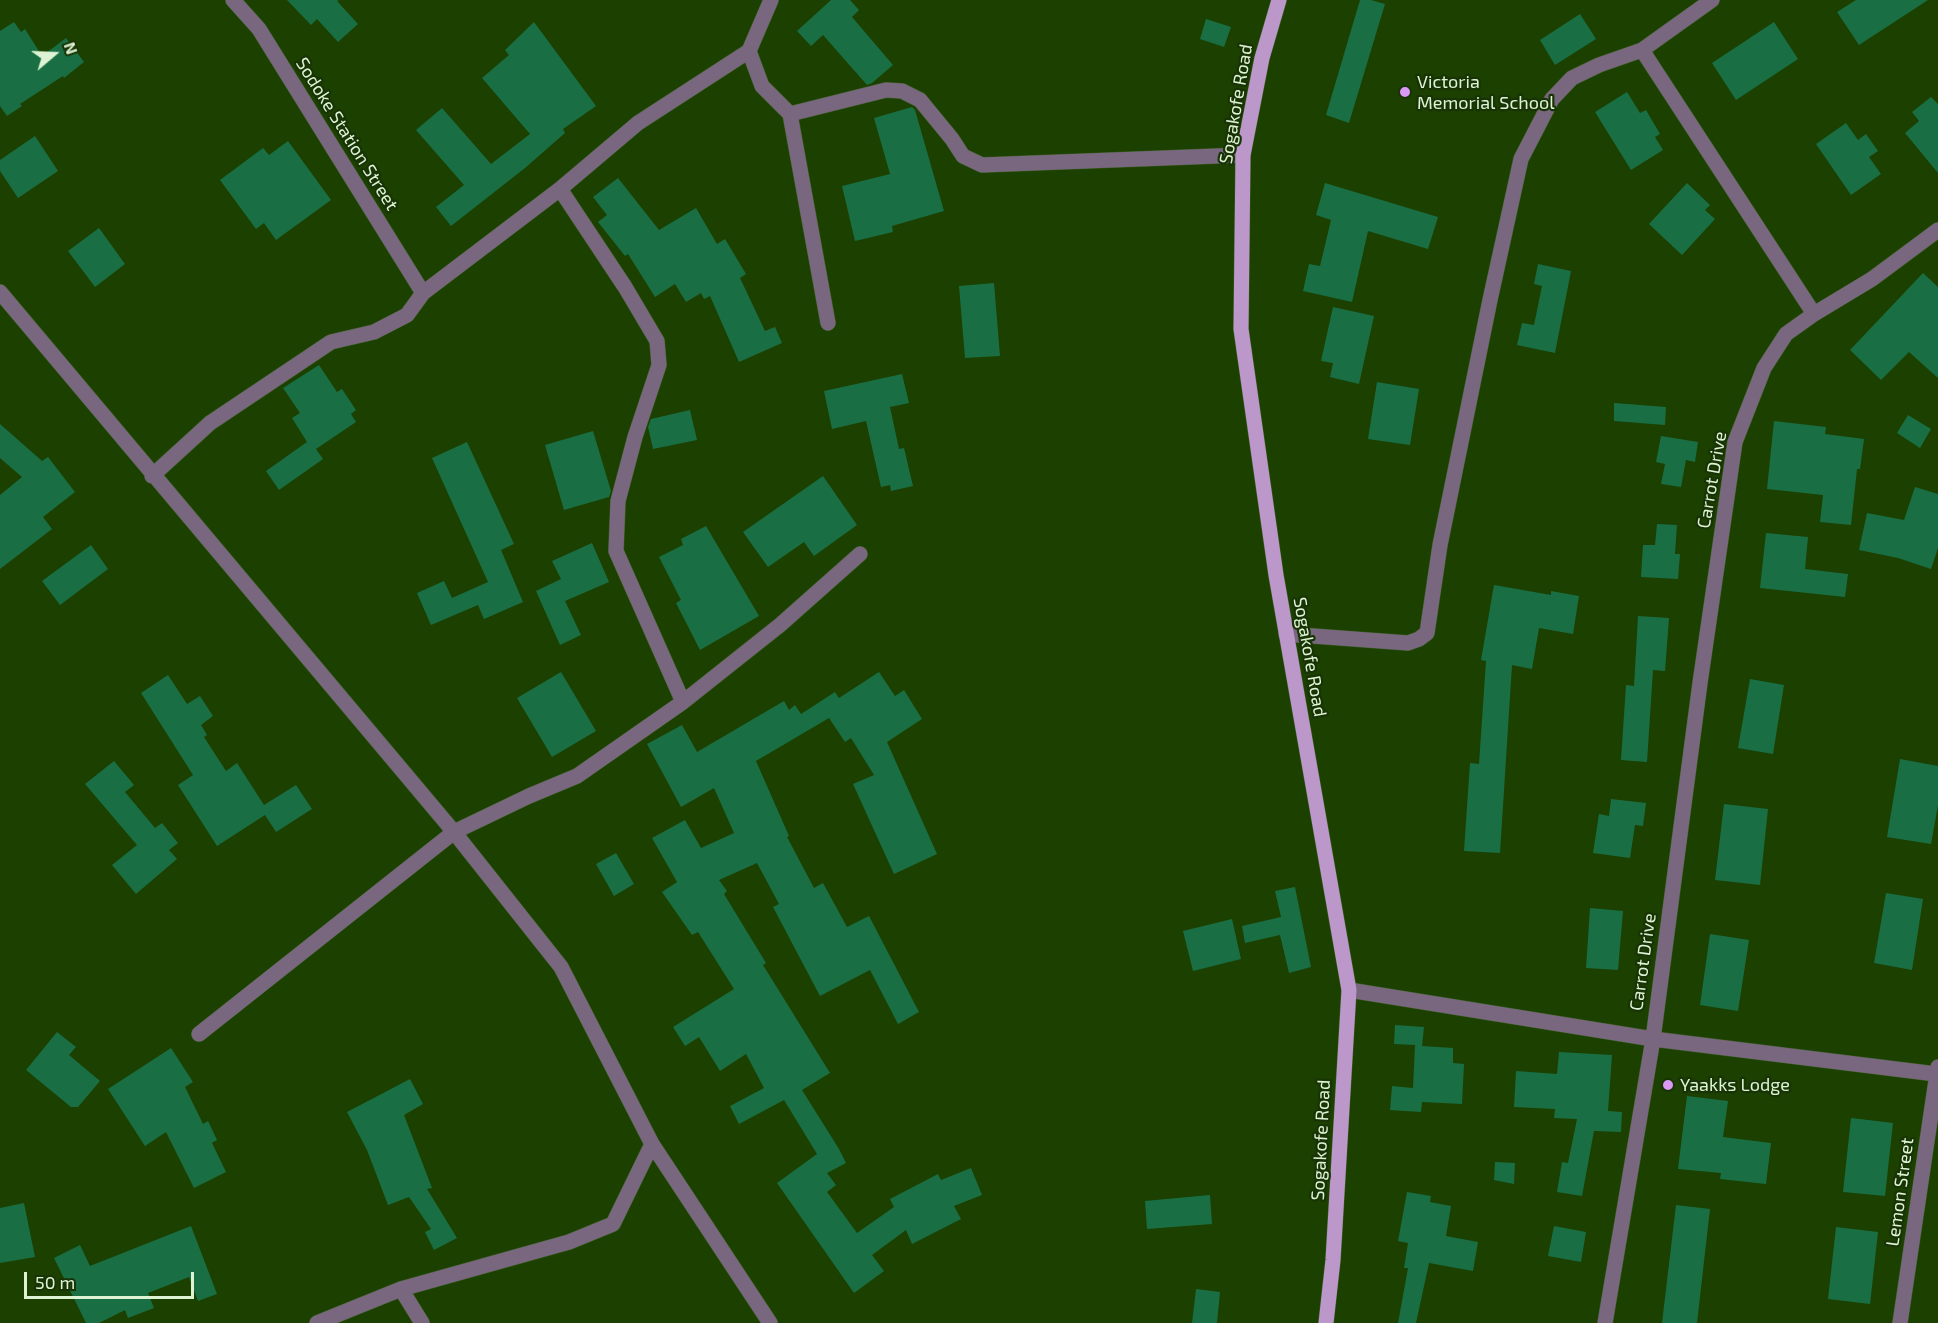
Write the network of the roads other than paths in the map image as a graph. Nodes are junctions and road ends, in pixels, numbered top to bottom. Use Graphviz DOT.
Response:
graph roads {
  1 [pos="233,0"];
  2 [pos="771,0"];
  3 [pos="1279,0"];
  4 [pos="1712,0"];
  5 [pos="1642,50"];
  6 [pos="749,51"];
  7 [pos="790,114"];
  8 [pos="1243,155"];
  9 [pos="560,189"];
  10 [pos="1938,230"];
  11 [pos="0,292"];
  12 [pos="423,293"];
  13 [pos="1814,314"];
  14 [pos="828,323"];
  15 [pos="153,476"];
  16 [pos="860,554"];
  17 [pos="1286,634"];
  18 [pos="683,702"];
  19 [pos="454,832"];
  20 [pos="1349,990"];
  21 [pos="200,1034"];
  22 [pos="1653,1039"];
  23 [pos="1937,1070"];
  24 [pos="652,1144"];
  25 [pos="401,1289"];
  26 [pos="317,1323"];
  27 [pos="422,1323"];
  28 [pos="770,1323"];
  29 [pos="1326,1323"];
  30 [pos="1605,1323"];
  31 [pos="1900,1323"];
  1 -- 12 [label="street, Sodoke Station Street"];
  2 -- 6 [label="street"];
  3 -- 8 [label="main road, Sogakofe Road"];
  4 -- 5 [label="street"];
  5 -- 13 [label="street"];
  5 -- 17 [label="street"];
  6 -- 7 [label="street"];
  6 -- 9 [label="street"];
  7 -- 8 [label="street"];
  7 -- 14 [label="street"];
  8 -- 17 [label="main road, Sogakofe Road"];
  9 -- 12 [label="street"];
  9 -- 18 [label="street"];
  10 -- 13 [label="street, Carrot Drive"];
  11 -- 15 [label="street"];
  12 -- 15 [label="street"];
  13 -- 22 [label="street, Carrot Drive"];
  15 -- 19 [label="street"];
  16 -- 18 [label="street"];
  17 -- 20 [label="main road, Sogakofe Road"];
  18 -- 19 [label="street"];
  19 -- 21 [label="street"];
  19 -- 24 [label="street"];
  20 -- 22 [label="street"];
  20 -- 29 [label="main road, Sogakofe Road"];
  22 -- 23 [label="street"];
  22 -- 30 [label="street, Carrot Drive"];
  23 -- 31 [label="street, Lemon Street"];
  24 -- 25 [label="street"];
  24 -- 28 [label="street"];
  25 -- 26 [label="street"];
  25 -- 27 [label="street"];
}
